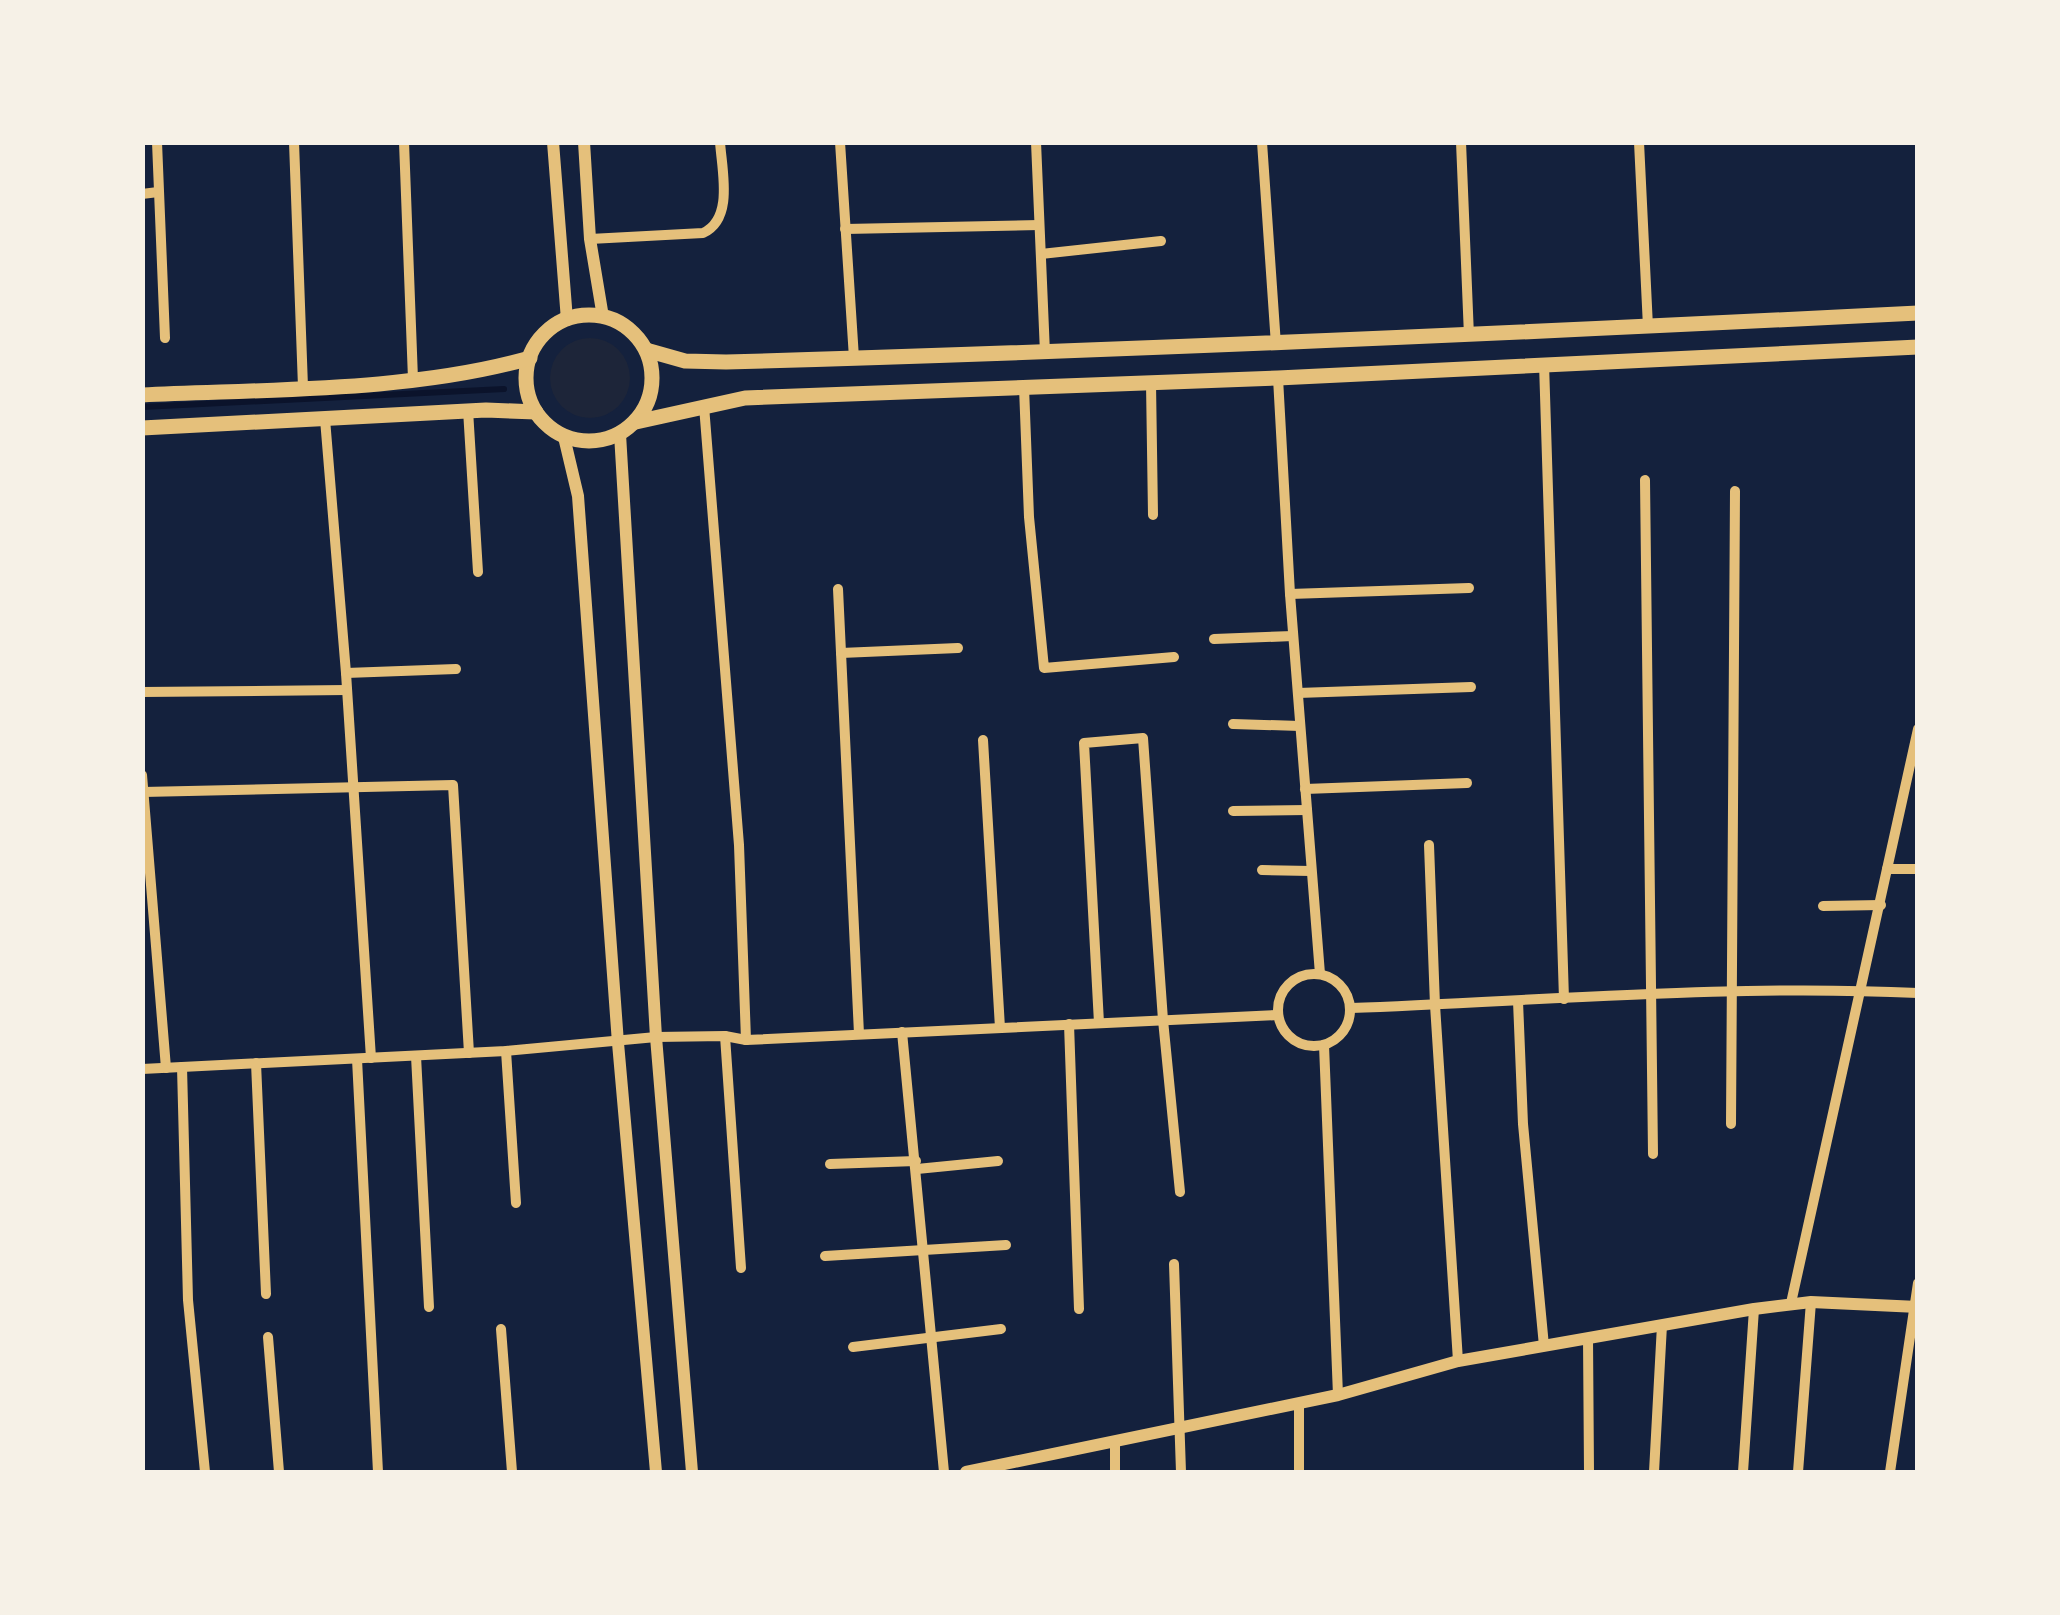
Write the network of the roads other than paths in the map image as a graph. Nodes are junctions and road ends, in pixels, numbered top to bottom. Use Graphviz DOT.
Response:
graph roads {
  1 [pos="157,142"];
  2 [pos="404,142"];
  3 [pos="553,142"];
  4 [pos="584,142"];
  5 [pos="720,142"];
  6 [pos="840,142"];
  7 [pos="1036,142"];
  8 [pos="1262,142"];
  9 [pos="1461,142"];
  10 [pos="1640,142"];
  11 [pos="294,146"];
  12 [pos="158,192"];
  13 [pos="142,194"];
  14 [pos="1040,226"];
  15 [pos="846,229"];
  16 [pos="590,238"];
  17 [pos="1162,241"];
  18 [pos="1041,254"];
  19 [pos="1918,313"];
  20 [pos="603,317"];
  21 [pos="567,320"];
  22 [pos="1648,327"];
  23 [pos="1468,336"];
  24 [pos="166,338"];
  25 [pos="1276,345"];
  26 [pos="1918,347"];
  27 [pos="646,350"];
  28 [pos="1045,353"];
  29 [pos="530,358"];
  30 [pos="854,358"];
  31 [pos="1544,363"];
  32 [pos="1278,378"];
  33 [pos="413,379"];
  34 [pos="1151,383"];
  35 [pos="304,387"];
  36 [pos="1024,387"];
  37 [pos="142,395"];
  38 [pos="704,406"];
  39 [pos="468,410"];
  40 [pos="536,412"];
  41 [pos="325,419"];
  42 [pos="636,422"];
  43 [pos="142,428"];
  44 [pos="620,434"];
  45 [pos="564,436"];
  46 [pos="1645,480"];
  47 [pos="1735,491"];
  48 [pos="1153,515"];
  49 [pos="478,572"];
  50 [pos="1468,588"];
  51 [pos="838,589"];
  52 [pos="1290,594"];
  53 [pos="1294,636"];
  54 [pos="1214,639"];
  55 [pos="958,648"];
  56 [pos="841,653"];
  57 [pos="1174,657"];
  58 [pos="456,669"];
  59 [pos="346,673"];
  60 [pos="1471,686"];
  61 [pos="347,690"];
  62 [pos="142,692"];
  63 [pos="1298,693"];
  64 [pos="1233,724"];
  65 [pos="1300,726"];
  66 [pos="1918,728"];
  67 [pos="983,740"];
  68 [pos="142,775"];
  69 [pos="1467,784"];
  70 [pos="351,788"];
  71 [pos="1918,788"];
  72 [pos="1305,789"];
  73 [pos="1903,789"];
  74 [pos="143,792"];
  75 [pos="1307,810"];
  76 [pos="1233,811"];
  77 [pos="1428,845"];
  78 [pos="1918,868"];
  79 [pos="1887,869"];
  80 [pos="1262,870"];
  81 [pos="1311,872"];
  82 [pos="1881,905"];
  83 [pos="1823,906"];
  84 [pos="1320,974"];
  85 [pos="1859,990"];
  86 [pos="1734,992"];
  87 [pos="1918,993"];
  88 [pos="1650,996"];
  89 [pos="1564,999"];
  90 [pos="1518,1002"];
  91 [pos="1435,1005"];
  92 [pos="1350,1008"];
  93 [pos="1278,1014"];
  94 [pos="1163,1020"];
  95 [pos="1100,1023"];
  96 [pos="1068,1024"];
  97 [pos="1000,1028"];
  98 [pos="902,1032"];
  99 [pos="859,1034"];
  100 [pos="725,1036"];
  101 [pos="656,1037"];
  102 [pos="746,1040"];
  103 [pos="618,1043"];
  104 [pos="1324,1045"];
  105 [pos="506,1052"];
  106 [pos="469,1053"];
  107 [pos="416,1056"];
  108 [pos="357,1058"];
  109 [pos="371,1058"];
  110 [pos="256,1064"];
  111 [pos="182,1067"];
  112 [pos="166,1068"];
  113 [pos="142,1069"];
  114 [pos="1731,1124"];
  115 [pos="1653,1154"];
  116 [pos="998,1161"];
  117 [pos="830,1164"];
  118 [pos="917,1165"];
  119 [pos="1180,1192"];
  120 [pos="516,1203"];
  121 [pos="1006,1246"];
  122 [pos="924,1252"];
  123 [pos="826,1256"];
  124 [pos="1174,1264"];
  125 [pos="741,1268"];
  126 [pos="1918,1283"];
  127 [pos="266,1294"];
  128 [pos="1791,1302"];
  129 [pos="1811,1302"];
  130 [pos="429,1307"];
  131 [pos="1915,1308"];
  132 [pos="1078,1309"];
  133 [pos="1754,1309"];
  134 [pos="1662,1325"];
  135 [pos="501,1329"];
  136 [pos="1001,1329"];
  137 [pos="1918,1332"];
  138 [pos="268,1337"];
  139 [pos="932,1337"];
  140 [pos="1588,1338"];
  141 [pos="1544,1346"];
  142 [pos="852,1347"];
  143 [pos="1458,1361"];
  144 [pos="1338,1395"];
  145 [pos="1298,1403"];
  146 [pos="1180,1428"];
  147 [pos="1115,1442"];
  148 [pos="1011,1468"];
  149 [pos="205,1472"];
  150 [pos="279,1472"];
  151 [pos="378,1472"];
  152 [pos="512,1472"];
  153 [pos="656,1472"];
  154 [pos="692,1472"];
  155 [pos="944,1472"];
  156 [pos="966,1472"];
  157 [pos="1115,1472"];
  158 [pos="1181,1472"];
  159 [pos="1299,1472"];
  160 [pos="1589,1472"];
  161 [pos="1654,1472"];
  162 [pos="1743,1472"];
  163 [pos="1798,1472"];
  164 [pos="1890,1472"];
  1 -- 12 [label="street"];
  2 -- 33 [label="street"];
  3 -- 21 [label="street"];
  4 -- 16 [label="street"];
  5 -- 16 [label="street"];
  6 -- 15 [label="street"];
  7 -- 14 [label="street"];
  8 -- 25 [label="street"];
  9 -- 23 [label="street"];
  10 -- 22 [label="street"];
  11 -- 35 [label="street"];
  12 -- 13 [label="street"];
  12 -- 24 [label="street"];
  14 -- 15 [label="street"];
  14 -- 18 [label="street"];
  15 -- 30 [label="street"];
  16 -- 20 [label="street"];
  17 -- 18 [label="street"];
  18 -- 28 [label="street"];
  19 -- 22 [label="main road"];
  20 -- 21 [label="main road"];
  20 -- 27 [label="main road"];
  21 -- 29 [label="main road"];
  22 -- 23 [label="main road"];
  23 -- 25 [label="main road"];
  25 -- 28 [label="main road"];
  26 -- 31 [label="main road"];
  27 -- 30 [label="main road"];
  27 -- 42 [label="main road"];
  28 -- 30 [label="main road"];
  29 -- 33 [label="main road"];
  29 -- 40 [label="main road"];
  31 -- 32 [label="main road"];
  31 -- 89 [label="street"];
  32 -- 34 [label="main road"];
  32 -- 52 [label="street"];
  33 -- 35 [label="main road"];
  34 -- 36 [label="main road"];
  34 -- 48 [label="street"];
  35 -- 37 [label="main road"];
  36 -- 38 [label="main road"];
  36 -- 57 [label="street"];
  38 -- 42 [label="main road"];
  38 -- 102 [label="street"];
  39 -- 40 [label="main road"];
  39 -- 41 [label="main road"];
  39 -- 49 [label="street"];
  40 -- 45 [label="main road"];
  41 -- 43 [label="main road"];
  41 -- 59 [label="street"];
  42 -- 44 [label="main road"];
  44 -- 45 [label="main road"];
  44 -- 101 [label="street"];
  45 -- 103 [label="street"];
  46 -- 88 [label="street"];
  47 -- 86 [label="street"];
  50 -- 52 [label="street"];
  51 -- 56 [label="street"];
  52 -- 53 [label="street"];
  53 -- 54 [label="street"];
  53 -- 63 [label="street"];
  55 -- 56 [label="street"];
  56 -- 99 [label="street"];
  58 -- 59 [label="street"];
  59 -- 61 [label="street"];
  60 -- 63 [label="street"];
  61 -- 62 [label="street"];
  61 -- 70 [label="street"];
  63 -- 65 [label="street"];
  64 -- 65 [label="street"];
  65 -- 72 [label="street"];
  66 -- 73 [label="street"];
  67 -- 97 [label="street"];
  68 -- 74 [label="street"];
  69 -- 72 [label="street"];
  70 -- 74 [label="street"];
  70 -- 106 [label="street"];
  70 -- 109 [label="street"];
  71 -- 73 [label="street"];
  72 -- 75 [label="street"];
  73 -- 79 [label="street"];
  74 -- 112 [label="street"];
  75 -- 76 [label="street"];
  75 -- 81 [label="street"];
  77 -- 91 [label="street"];
  78 -- 79 [label="street"];
  79 -- 82 [label="street"];
  80 -- 81 [label="street"];
  81 -- 84 [label="street"];
  82 -- 83 [label="street"];
  82 -- 85 [label="street"];
  84 -- 92 [label="street"];
  84 -- 93 [label="street"];
  85 -- 86 [label="street"];
  85 -- 87 [label="street"];
  85 -- 128 [label="street"];
  86 -- 88 [label="street"];
  86 -- 114 [label="street"];
  88 -- 89 [label="street"];
  88 -- 115 [label="street"];
  89 -- 90 [label="street"];
  90 -- 91 [label="street"];
  90 -- 141 [label="street"];
  91 -- 92 [label="street"];
  91 -- 143 [label="street"];
  92 -- 104 [label="street"];
  93 -- 94 [label="street"];
  93 -- 104 [label="street"];
  94 -- 95 [label="street"];
  94 -- 95 [label="street"];
  94 -- 119 [label="street"];
  95 -- 96 [label="street"];
  96 -- 97 [label="street"];
  96 -- 132 [label="street"];
  97 -- 98 [label="street"];
  98 -- 99 [label="street"];
  98 -- 118 [label="street"];
  99 -- 102 [label="street"];
  100 -- 101 [label="street"];
  100 -- 102 [label="street"];
  100 -- 125 [label="street"];
  101 -- 103 [label="street"];
  101 -- 154 [label="street"];
  103 -- 105 [label="street"];
  103 -- 153 [label="street"];
  104 -- 144 [label="street"];
  105 -- 106 [label="street"];
  105 -- 120 [label="street"];
  106 -- 107 [label="street"];
  107 -- 109 [label="street"];
  107 -- 130 [label="street"];
  108 -- 109 [label="street"];
  108 -- 110 [label="street"];
  108 -- 151 [label="street"];
  110 -- 111 [label="street"];
  110 -- 127 [label="street"];
  111 -- 112 [label="street"];
  111 -- 149 [label="street"];
  112 -- 113 [label="street"];
  116 -- 118 [label="street"];
  117 -- 118 [label="street"];
  118 -- 122 [label="street"];
  121 -- 122 [label="street"];
  122 -- 123 [label="street"];
  122 -- 139 [label="street"];
  124 -- 146 [label="street"];
  126 -- 131 [label="street"];
  128 -- 129 [label="street"];
  128 -- 133 [label="street"];
  129 -- 131 [label="street"];
  129 -- 163 [label="street"];
  131 -- 137 [label="street"];
  131 -- 164 [label="street"];
  133 -- 134 [label="street"];
  133 -- 162 [label="street"];
  134 -- 140 [label="street"];
  134 -- 161 [label="street"];
  135 -- 152 [label="street"];
  136 -- 139 [label="street"];
  138 -- 150 [label="street"];
  139 -- 142 [label="street"];
  139 -- 155 [label="street"];
  140 -- 141 [label="street"];
  140 -- 160 [label="street"];
  141 -- 143 [label="street"];
  143 -- 144 [label="street"];
  144 -- 145 [label="street"];
  145 -- 146 [label="street"];
  145 -- 159 [label="street"];
  146 -- 147 [label="street"];
  146 -- 158 [label="street"];
  147 -- 148 [label="street"];
  147 -- 157 [label="street"];
  148 -- 156 [label="street"];
}
